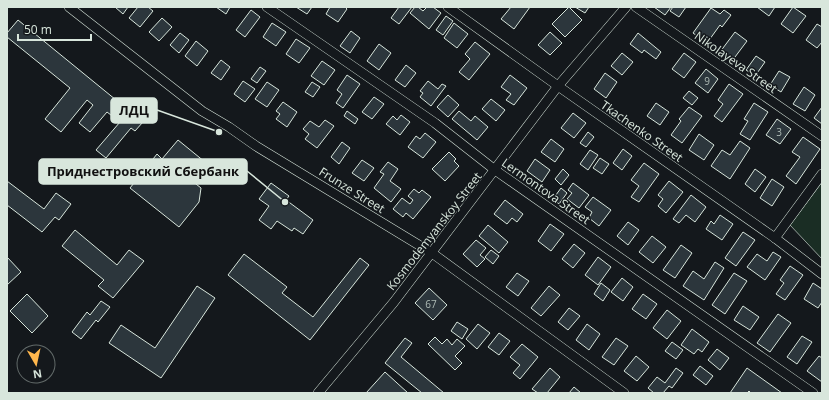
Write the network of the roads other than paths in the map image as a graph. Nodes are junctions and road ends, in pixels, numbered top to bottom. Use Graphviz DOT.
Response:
graph roads {
  1 [pos="69,7"];
  2 [pos="267,7"];
  3 [pos="448,7"];
  4 [pos="626,7"];
  5 [pos="636,7"];
  6 [pos="558,86"];
  7 [pos="822,136"];
  8 [pos="495,170"];
  9 [pos="822,174"];
  10 [pos="775,238"];
  11 [pos="432,253"];
  12 [pos="822,274"];
  13 [pos="318,393"];
  14 [pos="624,393"];
  15 [pos="812,393"];
  1 -- 11 [label="street, Frunze Street"];
  2 -- 8 [label="street, Lermontova Street"];
  3 -- 6 [label="street, Tkachenko Street"];
  4 -- 6 [label="street, Kosmodemyanskoy Street"];
  5 -- 7 [label="street, Nikolayeva Street"];
  6 -- 8 [label="street, Kosmodemyanskoy Street"];
  6 -- 10 [label="street, Tkachenko Street"];
  8 -- 11 [label="street, Kosmodemyanskoy Street"];
  8 -- 15 [label="street, Lermontova Street"];
  9 -- 10 [label="street"];
  10 -- 12 [label="street, Tkachenko Street"];
  11 -- 13 [label="street, Kosmodemyanskoy Street"];
  11 -- 14 [label="street, Frunze Street"];
}
